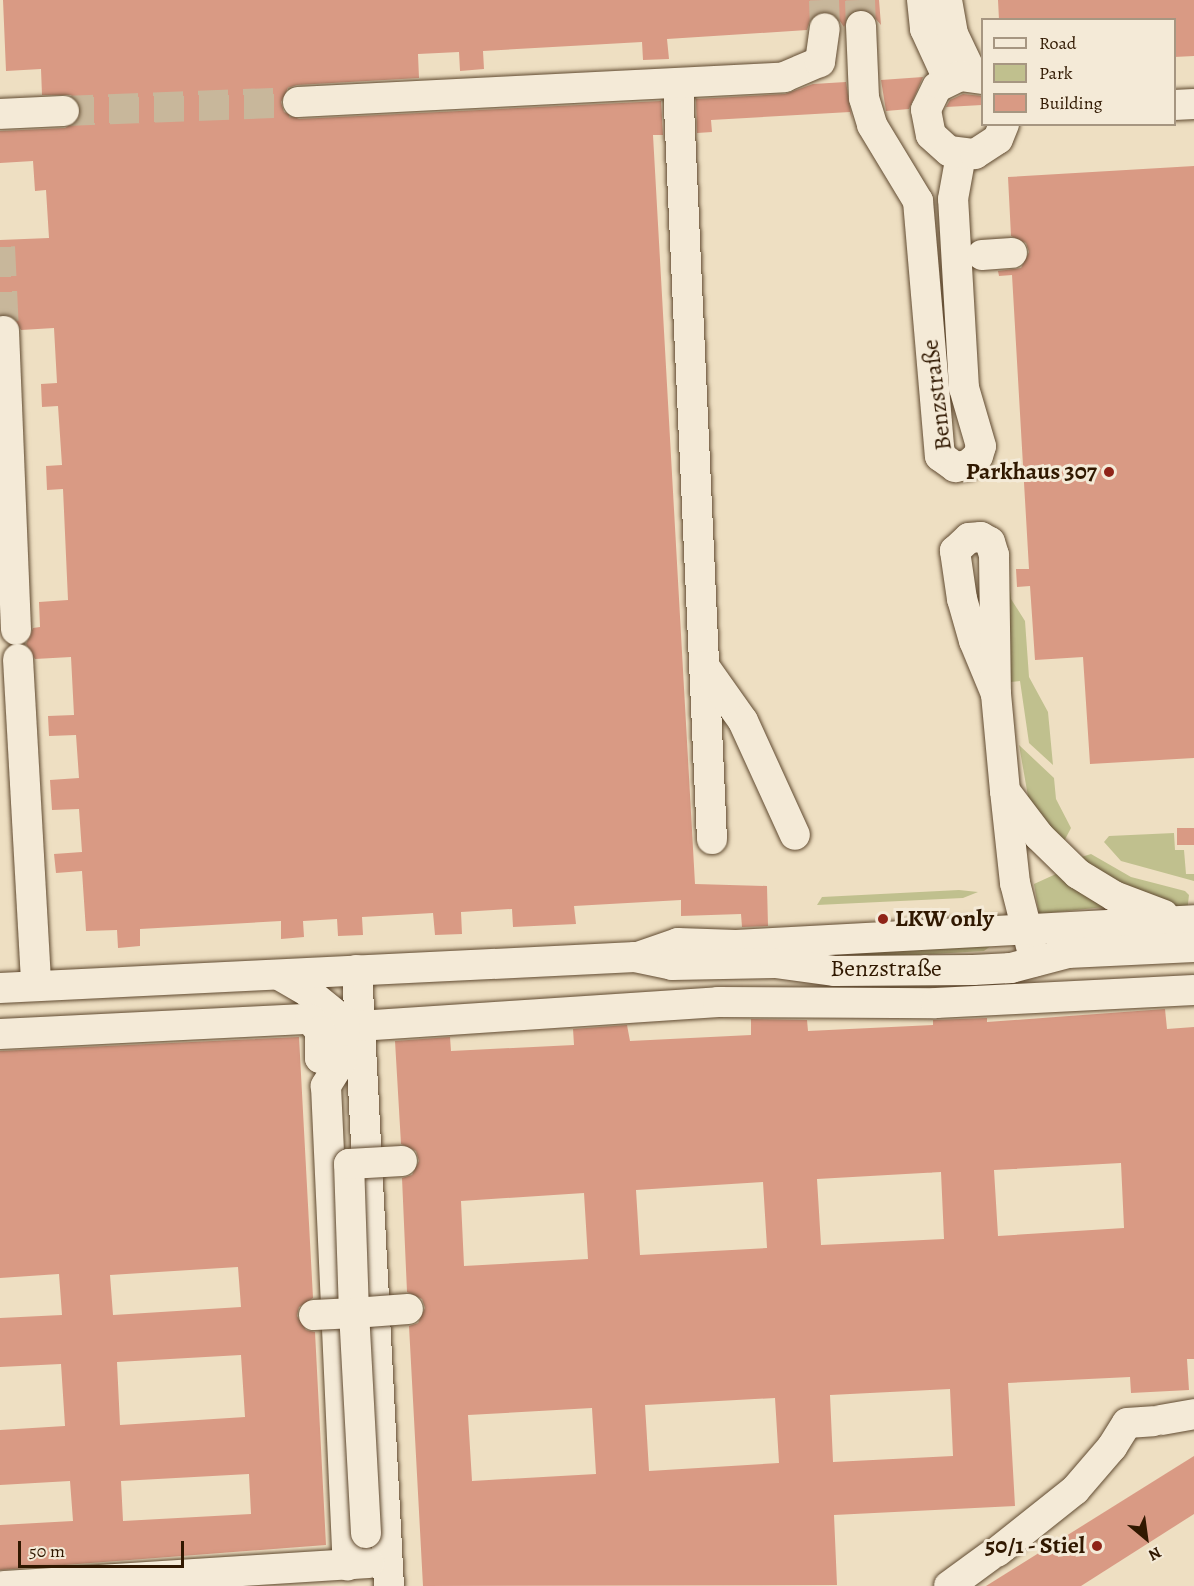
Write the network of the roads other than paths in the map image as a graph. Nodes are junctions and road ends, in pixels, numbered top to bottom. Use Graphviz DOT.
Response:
graph roads {
  1 [pos="922,0"];
  2 [pos="947,0"];
  3 [pos="861,26"];
  4 [pos="825,28"];
  5 [pos="968,78"];
  6 [pos="678,85"];
  7 [pos="298,102"];
  8 [pos="1194,104"];
  9 [pos="1176,105"];
  10 [pos="64,111"];
  11 [pos="0,114"];
  12 [pos="1003,126"];
  13 [pos="962,155"];
  14 [pos="1012,253"];
  15 [pos="982,255"];
  16 [pos="4,331"];
  17 [pos="704,666"];
  18 [pos="996,694"];
  19 [pos="1005,791"];
  20 [pos="795,835"];
  21 [pos="712,839"];
  22 [pos="1187,920"];
  23 [pos="1025,927"];
  24 [pos="1194,947"];
  25 [pos="737,955"];
  26 [pos="635,957"];
  27 [pos="1035,962"];
  28 [pos="357,970"];
  29 [pos="279,975"];
  30 [pos="36,986"];
  31 [pos="0,988"];
  32 [pos="1194,990"];
  33 [pos="361,1025"];
  34 [pos="0,1034"];
  35 [pos="342,1060"];
  36 [pos="402,1161"];
  37 [pos="408,1310"];
  38 [pos="354,1313"];
  39 [pos="314,1315"];
  40 [pos="1194,1414"];
  41 [pos="373,1569"];
  42 [pos="4,1586"];
  43 [pos="949,1586"];
  1 -- 5 [label="street"];
  2 -- 5 [label="street"];
  3 -- 13 [label="street, Benzstraße"];
  4 -- 6 [label="street"];
  5 -- 13 [label="street"];
  6 -- 7 [label="street"];
  6 -- 17 [label="street"];
  8 -- 9 [label="street"];
  10 -- 11 [label="street"];
  12 -- 13 [label="street"];
  14 -- 15 [label="street"];
  16 -- 30 [label="street"];
  17 -- 20 [label="street"];
  17 -- 21 [label="street"];
  18 -- 19 [label="street"];
  19 -- 22 [label="street, Benzstraße"];
  19 -- 23 [label="street"];
  22 -- 23 [label="street, Benzstraße"];
  23 -- 25 [label="street, Benzstraße"];
  23 -- 27 [label="street"];
  24 -- 27 [label="street, Benzstraße"];
  25 -- 26 [label="street"];
  25 -- 27 [label="street, Benzstraße"];
  26 -- 28 [label="street"];
  26 -- 33 [label="street"];
  28 -- 29 [label="street"];
  28 -- 33 [label="street"];
  29 -- 30 [label="street"];
  29 -- 33 [label="street"];
  30 -- 31 [label="street"];
  32 -- 33 [label="street"];
  33 -- 35 [label="street"];
  33 -- 41 [label="street"];
  34 -- 35 [label="street"];
  35 -- 41 [label="street"];
  36 -- 38 [label="street, bridge"];
  37 -- 38 [label="street, bridge"];
  38 -- 39 [label="street, bridge"];
  38 -- 41 [label="street, bridge"];
  40 -- 43 [label="street"];
  41 -- 42 [label="street"];
}
